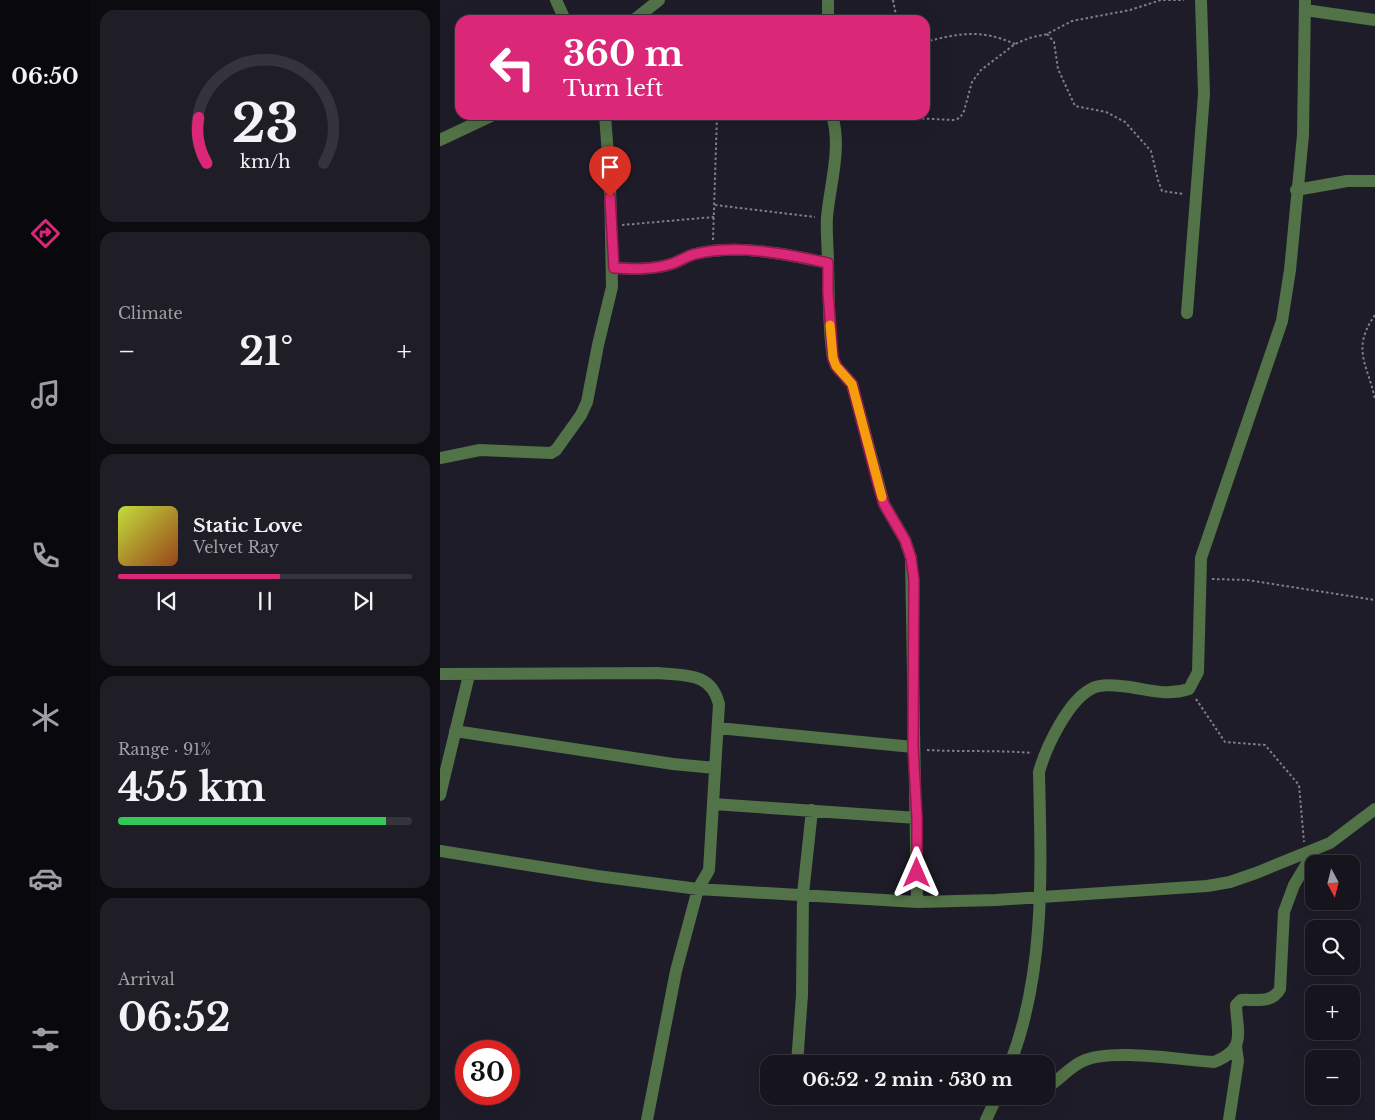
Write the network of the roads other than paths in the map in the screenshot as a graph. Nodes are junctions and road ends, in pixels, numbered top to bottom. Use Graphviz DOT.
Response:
graph roads {
  1 [pos="556,0"];
  2 [pos="659,0"];
  3 [pos="828,0"];
  4 [pos="1201,0"];
  5 [pos="1305,5"];
  6 [pos="563,15"];
  7 [pos="640,15"];
  8 [pos="828,15"];
  9 [pos="1375,20"];
  10 [pos="482,120"];
  11 [pos="605,120"];
  12 [pos="833,120"];
  13 [pos="440,140"];
  14 [pos="1375,181"];
  15 [pos="1296,190"];
  16 [pos="828,263"];
  17 [pos="614,268"];
  18 [pos="1187,312"];
  19 [pos="440,458"];
  20 [pos="440,674"];
  21 [pos="469,675"];
  22 [pos="718,728"];
  23 [pos="455,731"];
  24 [pos="913,747"];
  25 [pos="715,768"];
  26 [pos="440,795"];
  27 [pos="713,804"];
  28 [pos="1375,809"];
  29 [pos="812,810"];
  30 [pos="917,818"];
  31 [pos="440,851"];
  32 [pos="1310,852"];
  33 [pos="698,888"];
  34 [pos="803,894"];
  35 [pos="1041,897"];
  36 [pos="917,902"];
  37 [pos="1236,1046"];
  38 [pos="798,1055"];
  39 [pos="1012,1055"];
  40 [pos="1055,1083"];
  41 [pos="993,1105"];
  42 [pos="647,1120"];
  43 [pos="986,1120"];
  44 [pos="1229,1120"];
  1 -- 6 [label="street"];
  2 -- 7 [label="street"];
  3 -- 8 [label="street"];
  4 -- 18 [label="street"];
  5 -- 9 [label="street"];
  5 -- 15 [label="street"];
  10 -- 13 [label="street"];
  11 -- 17 [label="street"];
  12 -- 16 [label="street"];
  14 -- 15 [label="street"];
  15 -- 35 [label="street"];
  16 -- 17 [label="street"];
  16 -- 24 [label="street"];
  17 -- 19 [label="street"];
  20 -- 21 [label="street"];
  21 -- 22 [label="street"];
  21 -- 23 [label="street"];
  22 -- 24 [label="street"];
  22 -- 25 [label="street"];
  23 -- 25 [label="street"];
  23 -- 26 [label="street"];
  24 -- 30 [label="street"];
  25 -- 27 [label="street"];
  27 -- 29 [label="street"];
  27 -- 33 [label="street"];
  28 -- 32 [label="street"];
  29 -- 30 [label="street"];
  29 -- 34 [label="street"];
  30 -- 36 [label="street"];
  31 -- 33 [label="street"];
  32 -- 35 [label="street"];
  32 -- 37 [label="street"];
  33 -- 34 [label="street"];
  33 -- 42 [label="street"];
  34 -- 36 [label="street"];
  34 -- 38 [label="street"];
  35 -- 36 [label="street"];
  35 -- 39 [label="street"];
  37 -- 40 [label="street"];
  37 -- 44 [label="street"];
  41 -- 43 [label="street"];
}
